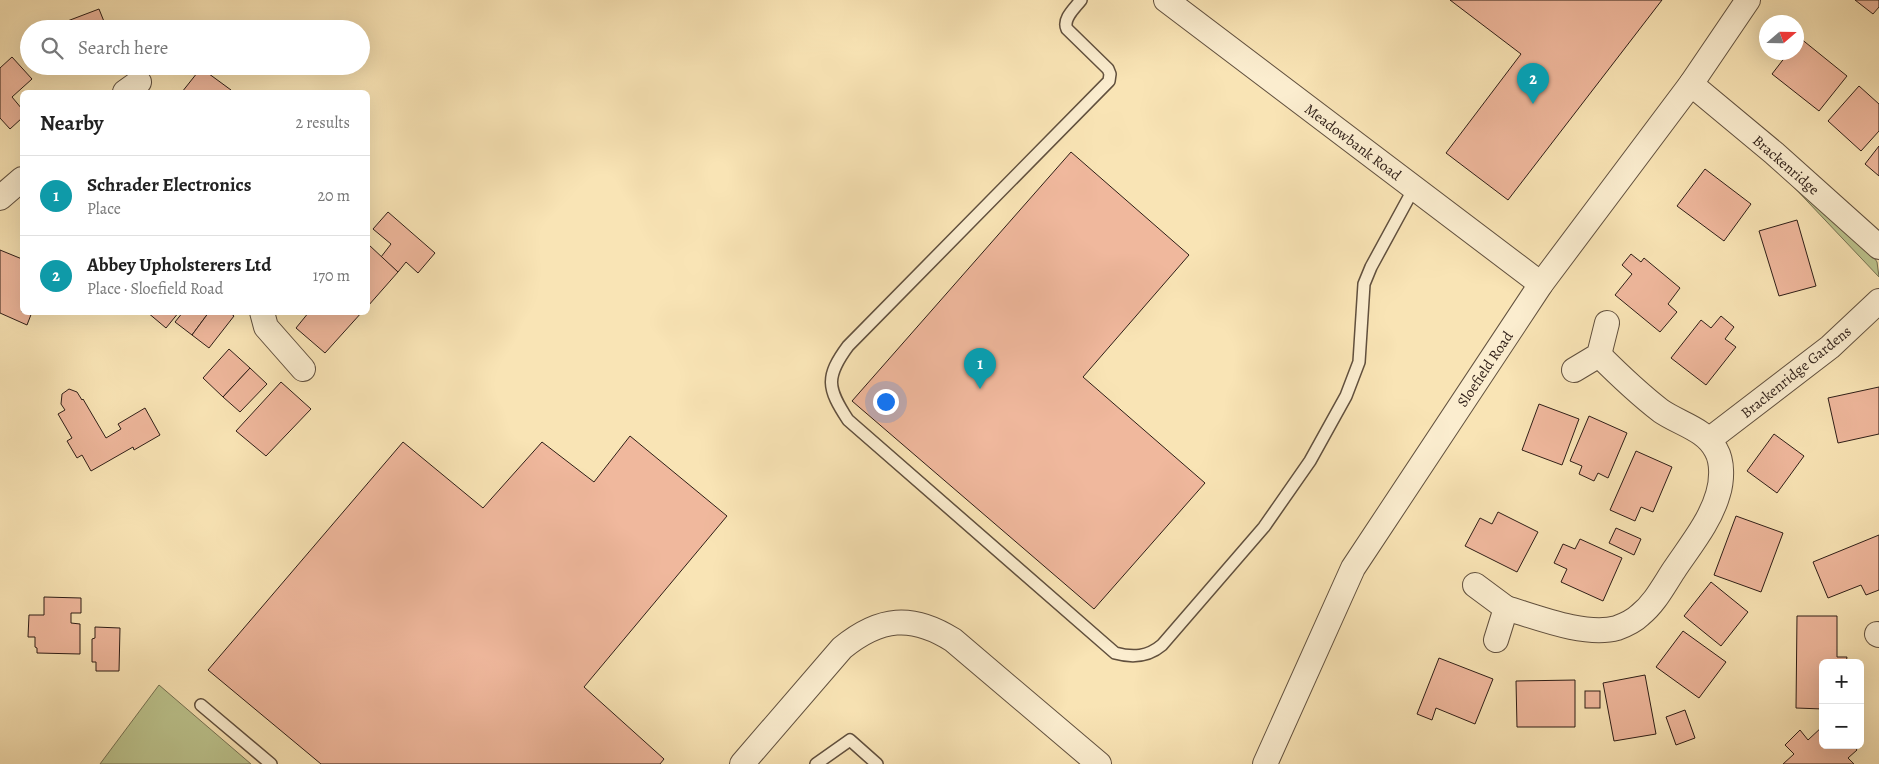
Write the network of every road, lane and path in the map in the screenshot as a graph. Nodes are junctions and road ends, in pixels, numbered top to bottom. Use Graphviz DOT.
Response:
graph roads {
  1 [pos="1081,0"];
  2 [pos="1166,0"];
  3 [pos="1748,0"];
  4 [pos="1691,84"];
  5 [pos="20,181"];
  6 [pos="1414,188"];
  7 [pos="0,198"];
  8 [pos="1879,247"];
  9 [pos="1541,284"];
  10 [pos="1879,301"];
  11 [pos="263,315"];
  12 [pos="1607,323"];
  13 [pos="1598,356"];
  14 [pos="303,370"];
  15 [pos="1574,370"];
  16 [pos="1710,439"];
  17 [pos="1475,585"];
  18 [pos="1506,608"];
  19 [pos="1496,640"];
  20 [pos="201,704"];
  21 [pos="271,764"];
  22 [pos="742,764"];
  23 [pos="816,764"];
  24 [pos="877,764"];
  25 [pos="1099,764"];
  26 [pos="1265,764"];
  1 -- 6 [label="lane"];
  2 -- 6 [label="street, Meadowbank Road"];
  3 -- 4 [label="street, Sloefield Road"];
  4 -- 8 [label="street, Brackenridge"];
  4 -- 9 [label="street, Sloefield Road"];
  5 -- 7 [label="street"];
  6 -- 9 [label="street, Meadowbank Road"];
  9 -- 26 [label="street, Sloefield Road"];
  10 -- 16 [label="street, Brackenridge Gardens"];
  11 -- 14 [label="street"];
  12 -- 13 [label="street"];
  13 -- 15 [label="street"];
  13 -- 16 [label="street"];
  16 -- 18 [label="street"];
  17 -- 18 [label="street"];
  18 -- 19 [label="street"];
  20 -- 21 [label="lane"];
  22 -- 25 [label="street"];
  23 -- 24 [label="lane"];
}
